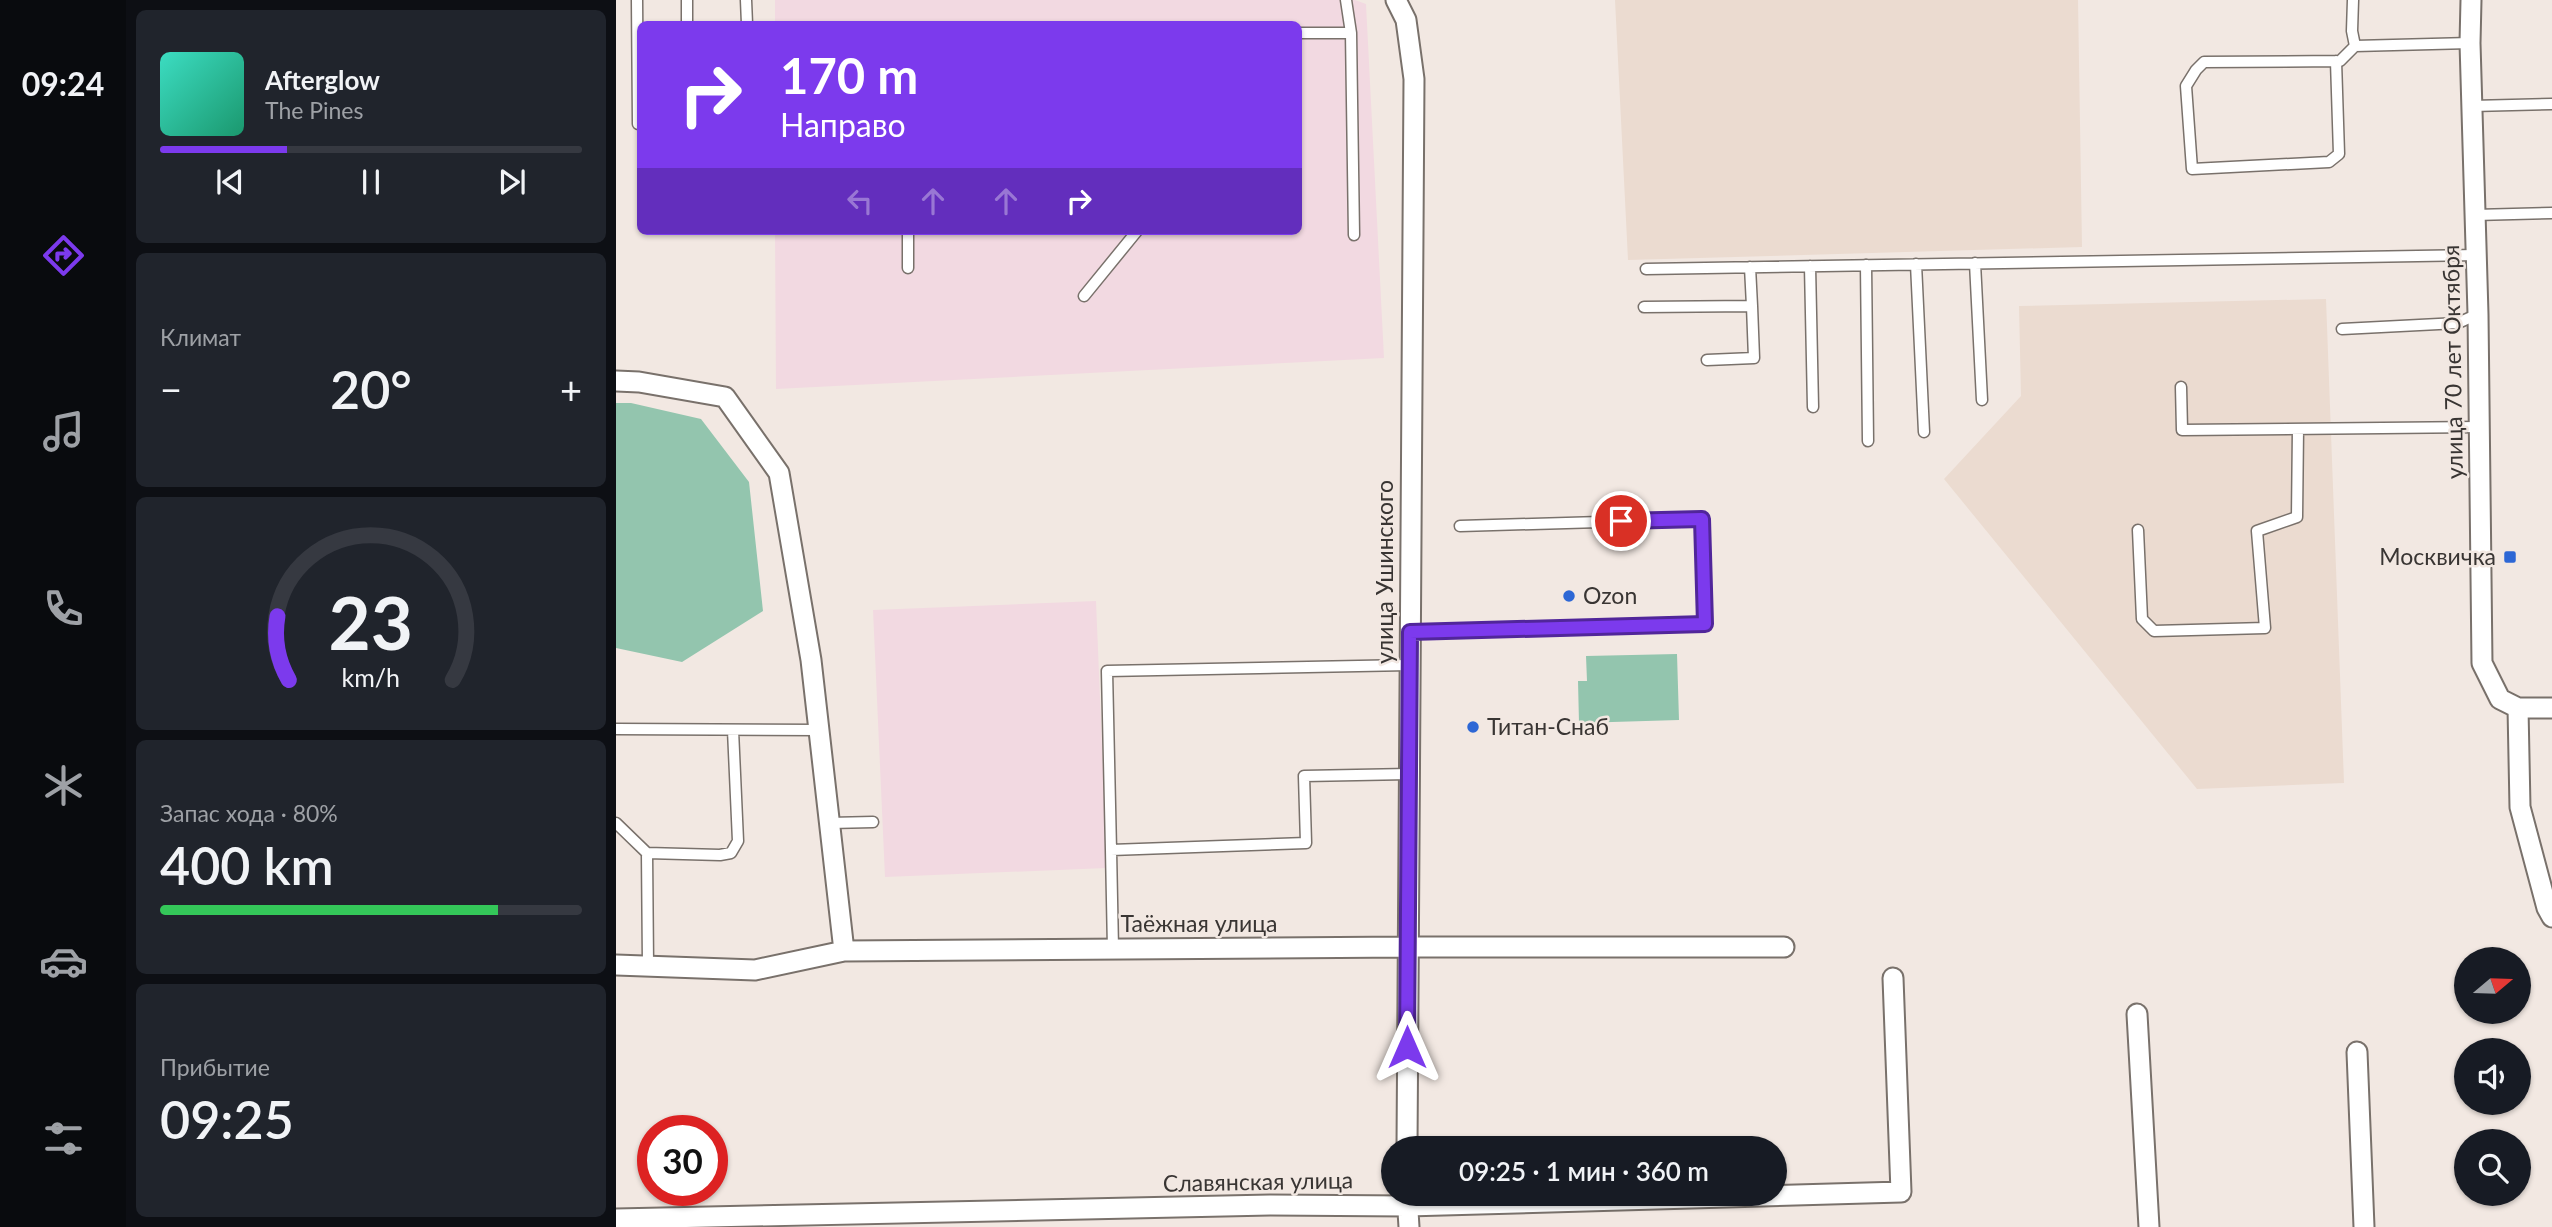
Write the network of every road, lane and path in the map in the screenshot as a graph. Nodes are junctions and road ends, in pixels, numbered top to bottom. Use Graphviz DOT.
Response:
graph roads {
  1 [pos="637,0"];
  2 [pos="687,0"];
  3 [pos="746,0"];
  4 [pos="1346,0"];
  5 [pos="1396,0"];
  6 [pos="2353,0"];
  7 [pos="2472,0"];
  8 [pos="637,21"];
  9 [pos="687,21"];
  10 [pos="747,21"];
  11 [pos="1302,33"];
  12 [pos="1351,33"];
  13 [pos="2470,43"];
  14 [pos="2355,46"];
  15 [pos="2336,61"];
  16 [pos="2552,104"];
  17 [pos="2472,106"];
  18 [pos="2552,213"];
  19 [pos="2475,215"];
  20 [pos="908,235"];
  21 [pos="1135,235"];
  22 [pos="1354,235"];
  23 [pos="2476,255"];
  24 [pos="1975,263"];
  25 [pos="1916,264"];
  26 [pos="1866,265"];
  27 [pos="1810,266"];
  28 [pos="1750,267"];
  29 [pos="908,268"];
  30 [pos="1646,269"];
  31 [pos="1083,296"];
  32 [pos="1752,306"];
  33 [pos="1644,307"];
  34 [pos="2478,314"];
  35 [pos="2342,329"];
  36 [pos="1707,360"];
  37 [pos="616,381"];
  38 [pos="2180,387"];
  39 [pos="1982,400"];
  40 [pos="1813,407"];
  41 [pos="2479,427"];
  42 [pos="2298,429"];
  43 [pos="1924,432"];
  44 [pos="1868,441"];
  45 [pos="1460,526"];
  46 [pos="2138,530"];
  47 [pos="1410,632"];
  48 [pos="1409,665"];
  49 [pos="2518,708"];
  50 [pos="2552,708"];
  51 [pos="616,729"];
  52 [pos="733,730"];
  53 [pos="819,730"];
  54 [pos="1409,774"];
  55 [pos="873,822"];
  56 [pos="616,823"];
  57 [pos="830,823"];
  58 [pos="1111,850"];
  59 [pos="647,853"];
  60 [pos="2552,917"];
  61 [pos="1407,947"];
  62 [pos="1784,947"];
  63 [pos="1113,949"];
  64 [pos="844,951"];
  65 [pos="616,965"];
  66 [pos="648,965"];
  67 [pos="1893,978"];
  68 [pos="2137,1014"];
  69 [pos="2357,1052"];
  70 [pos="1408,1136"];
  71 [pos="1787,1194"];
  72 [pos="1381,1201"];
  73 [pos="1408,1206"];
  74 [pos="616,1219"];
  75 [pos="1409,1227"];
  76 [pos="2149,1227"];
  77 [pos="2364,1227"];
  1 -- 8 [label="lane"];
  2 -- 9 [label="lane"];
  3 -- 10 [label="lane"];
  4 -- 12 [label="lane"];
  5 -- 47 [label="street, улица Ушинского"];
  6 -- 14 [label="lane"];
  7 -- 13 [label="street, улица 70 лет Октября"];
  11 -- 12 [label="lane"];
  12 -- 22 [label="lane"];
  13 -- 14 [label="lane"];
  13 -- 17 [label="street, улица 70 лет Октября"];
  14 -- 15 [label="lane"];
  15 -- 15 [label="lane"];
  16 -- 17 [label="lane"];
  17 -- 19 [label="street, улица 70 лет Октября"];
  18 -- 19 [label="lane"];
  19 -- 23 [label="street, улица 70 лет Октября"];
  20 -- 29 [label="lane"];
  21 -- 31 [label="lane"];
  23 -- 24 [label="lane"];
  23 -- 34 [label="street, улица 70 лет Октября"];
  24 -- 25 [label="lane"];
  24 -- 39 [label="lane"];
  25 -- 26 [label="lane"];
  25 -- 43 [label="lane"];
  26 -- 27 [label="lane"];
  26 -- 44 [label="lane"];
  27 -- 28 [label="lane"];
  27 -- 40 [label="lane"];
  28 -- 30 [label="lane"];
  28 -- 32 [label="lane"];
  32 -- 33 [label="lane"];
  32 -- 36 [label="lane"];
  34 -- 35 [label="lane"];
  34 -- 41 [label="street, улица 70 лет Октября"];
  37 -- 53 [label="street"];
  38 -- 42 [label="lane"];
  41 -- 42 [label="lane"];
  41 -- 49 [label="street, улица 70 лет Октября"];
  42 -- 46 [label="lane"];
  45 -- 47 [label="lane"];
  47 -- 48 [label="street, улица Ушинского"];
  48 -- 54 [label="street, улица Ушинского"];
  48 -- 58 [label="lane"];
  49 -- 50 [label="street"];
  49 -- 60 [label="street"];
  51 -- 52 [label="lane"];
  52 -- 53 [label="lane"];
  52 -- 59 [label="lane"];
  53 -- 57 [label="street"];
  54 -- 58 [label="lane"];
  54 -- 61 [label="street, улица Ушинского"];
  55 -- 57 [label="lane"];
  56 -- 59 [label="lane"];
  57 -- 64 [label="street"];
  58 -- 63 [label="lane"];
  59 -- 66 [label="lane"];
  61 -- 62 [label="street, Таёжная улица"];
  61 -- 63 [label="street, Таёжная улица"];
  61 -- 70 [label="street, улица Ушинского"];
  63 -- 64 [label="street, Таёжная улица"];
  64 -- 66 [label="street, Таёжная улица"];
  65 -- 66 [label="street, Таёжная улица"];
  67 -- 71 [label="street, Славянская улица"];
  68 -- 76 [label="street"];
  69 -- 77 [label="street"];
  72 -- 74 [label="street, Славянская улица"];
  73 -- 75 [label="street"];
}
